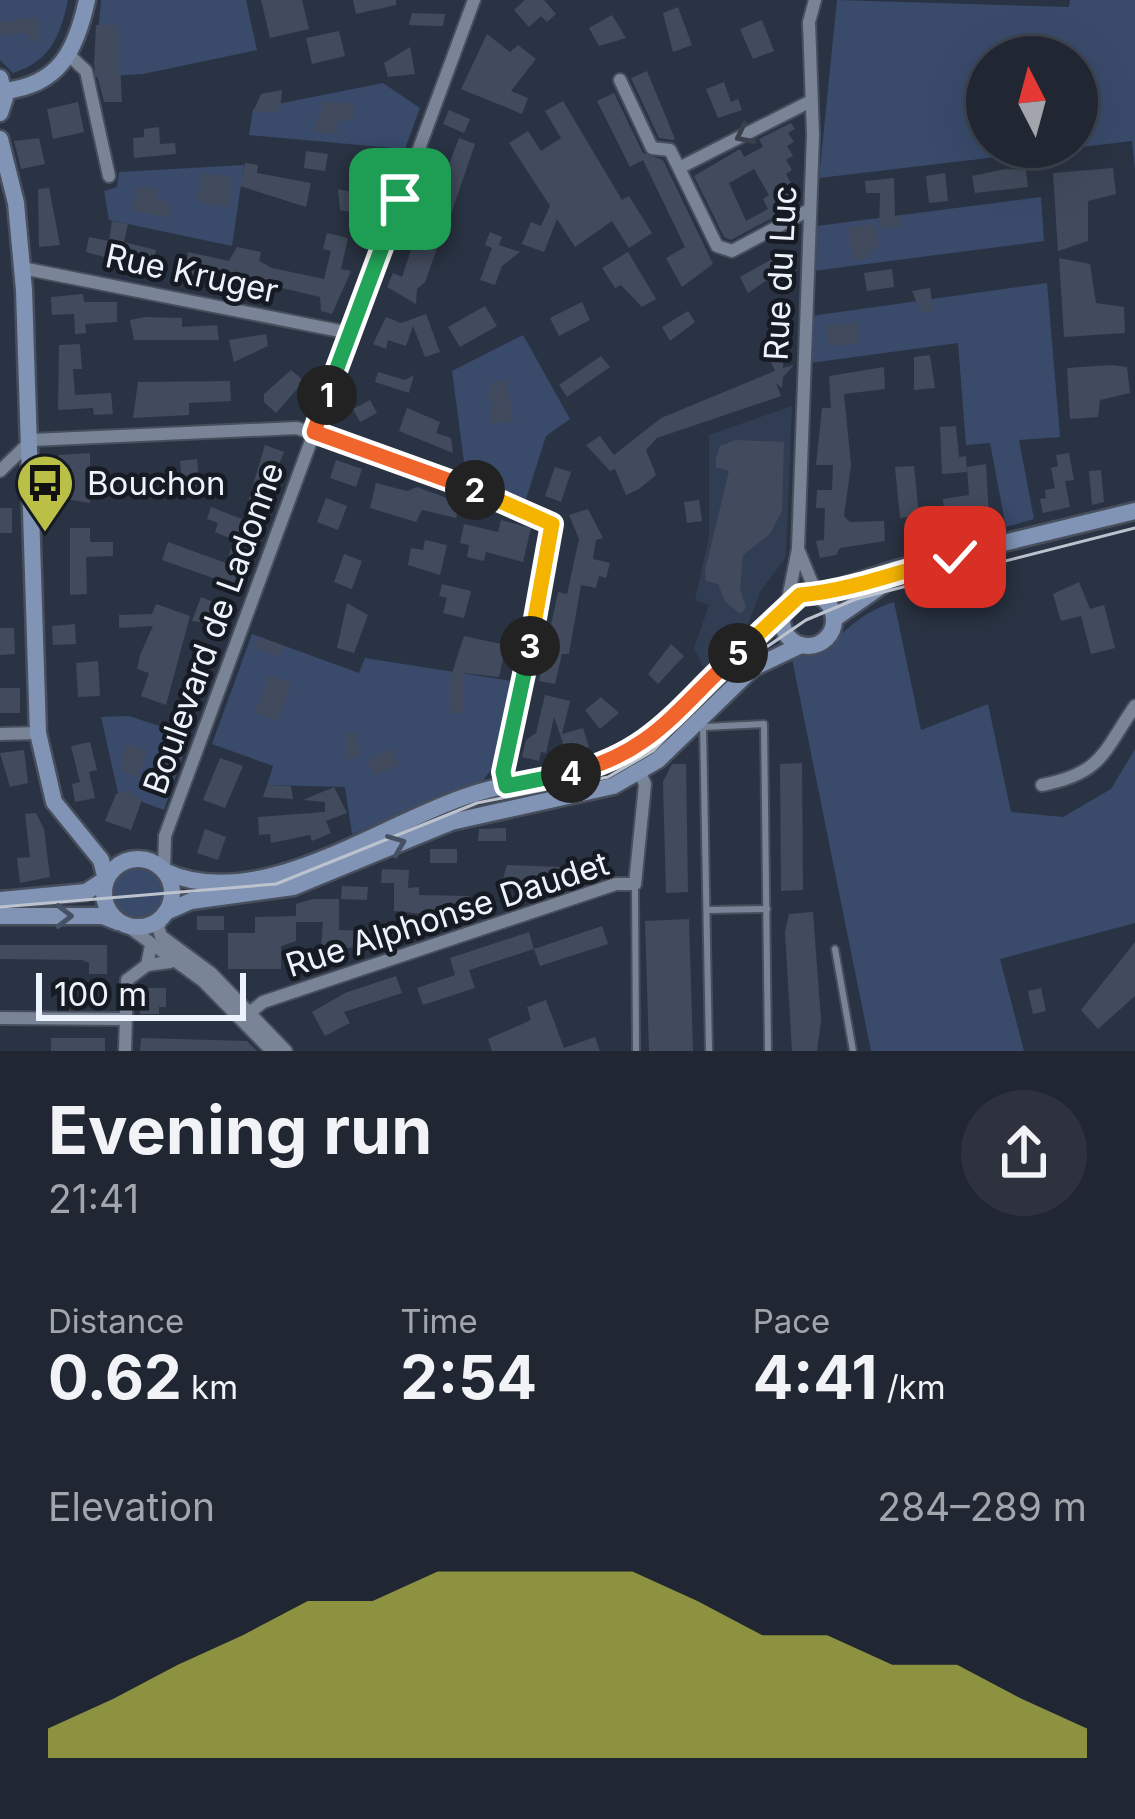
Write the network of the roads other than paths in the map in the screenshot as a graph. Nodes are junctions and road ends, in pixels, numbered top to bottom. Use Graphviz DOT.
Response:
graph roads {
  1 [pos="87,0"];
  2 [pos="474,0"];
  3 [pos="815,0"];
  4 [pos="70,56"];
  5 [pos="620,80"];
  6 [pos="2,85"];
  7 [pos="809,102"];
  8 [pos="0,113"];
  9 [pos="0,140"];
  10 [pos="679,168"];
  11 [pos="109,176"];
  12 [pos="809,210"];
  13 [pos="22,268"];
  14 [pos="350,333"];
  15 [pos="314,432"];
  16 [pos="32,440"];
  17 [pos="0,471"];
  18 [pos="1135,511"];
  19 [pos="798,549"];
  20 [pos="955,557"];
  21 [pos="913,567"];
  22 [pos="964,594"];
  23 [pos="817,596"];
  24 [pos="784,610"];
  25 [pos="834,619"];
  26 [pos="801,645"];
  27 [pos="1135,706"];
  28 [pos="701,723"];
  29 [pos="38,733"];
  30 [pos="0,734"];
  31 [pos="640,773"];
  32 [pos="1042,785"];
  33 [pos="506,786"];
  34 [pos="86,842"];
  35 [pos="129,860"];
  36 [pos="164,871"];
  37 [pos="106,879"];
  38 [pos="635,884"];
  39 [pos="0,900"];
  40 [pos="767,909"];
  41 [pos="707,910"];
  42 [pos="166,913"];
  43 [pos="0,916"];
  44 [pos="126,926"];
  45 [pos="151,945"];
  46 [pos="835,949"];
  47 [pos="176,954"];
  48 [pos="147,965"];
  49 [pos="246,1015"];
  50 [pos="0,1018"];
  51 [pos="125,1018"];
  52 [pos="125,1051"];
  53 [pos="272,1051"];
  54 [pos="286,1051"];
  55 [pos="636,1051"];
  56 [pos="709,1051"];
  57 [pos="768,1051"];
  58 [pos="854,1051"];
  1 -- 4 [label="main road"];
  2 -- 14 [label="street, Boulevard de Ladonne"];
  3 -- 7 [label="street, Rue du Luc"];
  4 -- 6 [label="main road"];
  4 -- 11 [label="street"];
  5 -- 10 [label="street"];
  6 -- 8 [label="main road"];
  7 -- 10 [label="street, one-way"];
  7 -- 12 [label="street, Rue du Luc"];
  9 -- 13 [label="main road"];
  10 -- 12 [label="street"];
  12 -- 19 [label="street, Rue du Luc"];
  13 -- 14 [label="street, Rue Kruger"];
  13 -- 16 [label="main road"];
  14 -- 15 [label="street, Boulevard de Ladonne"];
  15 -- 16 [label="street"];
  15 -- 33 [label="street"];
  15 -- 36 [label="street, Boulevard de Ladonne"];
  16 -- 17 [label="street"];
  16 -- 29 [label="main road"];
  18 -- 20 [label="main road"];
  19 -- 23 [label="street, Rue du Luc"];
  19 -- 24 [label="street, Rue du Luc"];
  20 -- 21 [label="main road"];
  20 -- 22 [label="lane"];
  21 -- 23 [label="main road"];
  21 -- 25 [label="main road"];
  23 -- 24 [label="main road"];
  23 -- 25 [label="main road"];
  24 -- 26 [label="main road"];
  24 -- 33 [label="main road"];
  25 -- 26 [label="main road"];
  26 -- 28 [label="main road"];
  27 -- 32 [label="street"];
  28 -- 31 [label="main road"];
  28 -- 40 [label="lane"];
  28 -- 41 [label="lane"];
  29 -- 30 [label="street"];
  29 -- 34 [label="main road"];
  31 -- 38 [label="street, Rue Alphonse Daudet"];
  42 -- 31 [label="main road, one-way"];
  33 -- 36 [label="main road"];
  34 -- 35 [label="main road"];
  34 -- 37 [label="main road"];
  35 -- 36 [label="main road"];
  35 -- 37 [label="main road"];
  36 -- 42 [label="main road"];
  37 -- 39 [label="main road"];
  37 -- 44 [label="main road"];
  38 -- 49 [label="street, Rue Alphonse Daudet"];
  38 -- 55 [label="lane"];
  40 -- 41 [label="lane"];
  40 -- 57 [label="lane"];
  41 -- 56 [label="lane"];
  42 -- 44 [label="main road"];
  42 -- 47 [label="street"];
  43 -- 44 [label="main road, one-way"];
  44 -- 45 [label="street"];
  45 -- 47 [label="street"];
  45 -- 48 [label="street"];
  46 -- 58 [label="lane"];
  47 -- 48 [label="street"];
  47 -- 49 [label="street"];
  48 -- 51 [label="street"];
  49 -- 53 [label="street"];
  49 -- 54 [label="street"];
  50 -- 51 [label="street"];
  51 -- 52 [label="street"];
}
